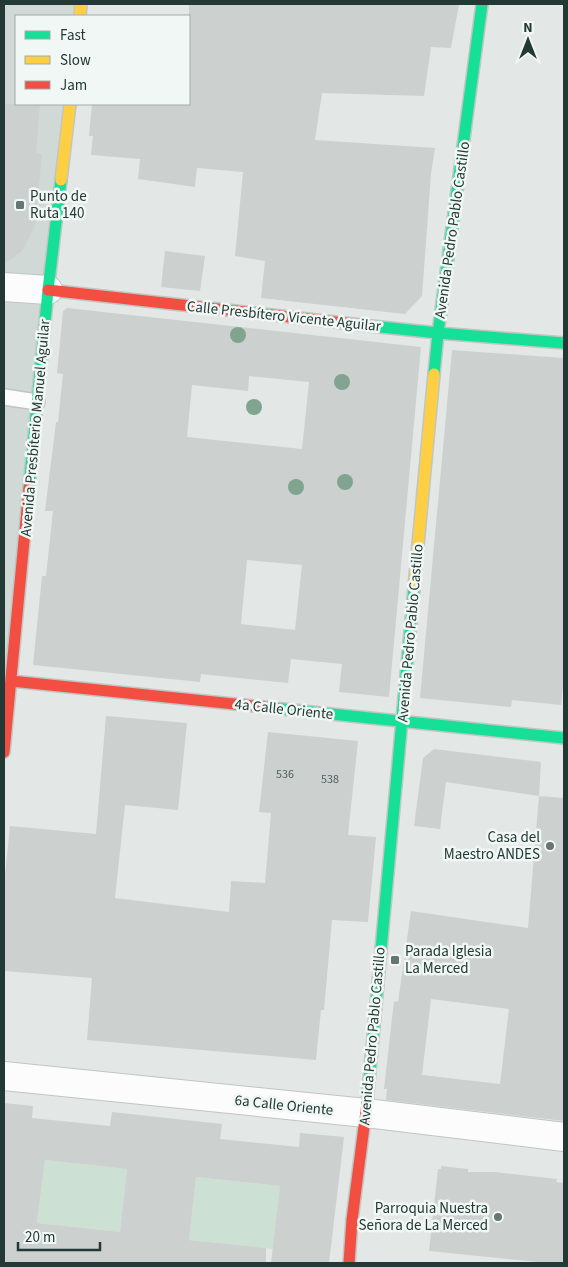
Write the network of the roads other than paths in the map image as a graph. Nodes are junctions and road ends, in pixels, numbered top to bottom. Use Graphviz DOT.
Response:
graph roads {
  1 [pos="482,4"];
  2 [pos="70,105"];
  3 [pos="4,287"];
  4 [pos="48,290"];
  5 [pos="438,333"];
  6 [pos="564,342"];
  7 [pos="4,397"];
  8 [pos="38,402"];
  9 [pos="7,681"];
  10 [pos="401,721"];
  11 [pos="564,738"];
  12 [pos="4,752"];
  13 [pos="4,1076"];
  14 [pos="366,1113"];
  15 [pos="564,1138"];
  16 [pos="349,1263"];
  1 -- 5 [label="main road, Avenida Pedro Pablo Castillo"];
  2 -- 4 [label="main road, Avenida Presbíterio Manuel Aguilar"];
  3 -- 4 [label="street, Calle Presbítero Vicente Aguilar"];
  4 -- 5 [label="main road, Calle Presbítero Vicente Aguilar"];
  4 -- 8 [label="main road, Avenida Presbíterio Manuel Aguilar"];
  5 -- 6 [label="main road, Calle Presbítero Vicente Aguilar"];
  5 -- 10 [label="main road, Avenida Pedro Pablo Castillo"];
  7 -- 8 [label="lane"];
  8 -- 9 [label="main road, Avenida Presbíterio Manuel Aguilar"];
  9 -- 10 [label="main road, 4a Calle Oriente"];
  9 -- 12 [label="main road, Avenida Presbíterio Manuel Aguilar"];
  10 -- 11 [label="main road, 4a Calle Oriente"];
  10 -- 14 [label="main road, Avenida Pedro Pablo Castillo"];
  13 -- 14 [label="street, 6a Calle Oriente"];
  14 -- 15 [label="street, 6a Calle Oriente"];
  14 -- 16 [label="main road, Avenida Pedro Pablo Castillo"];
}
